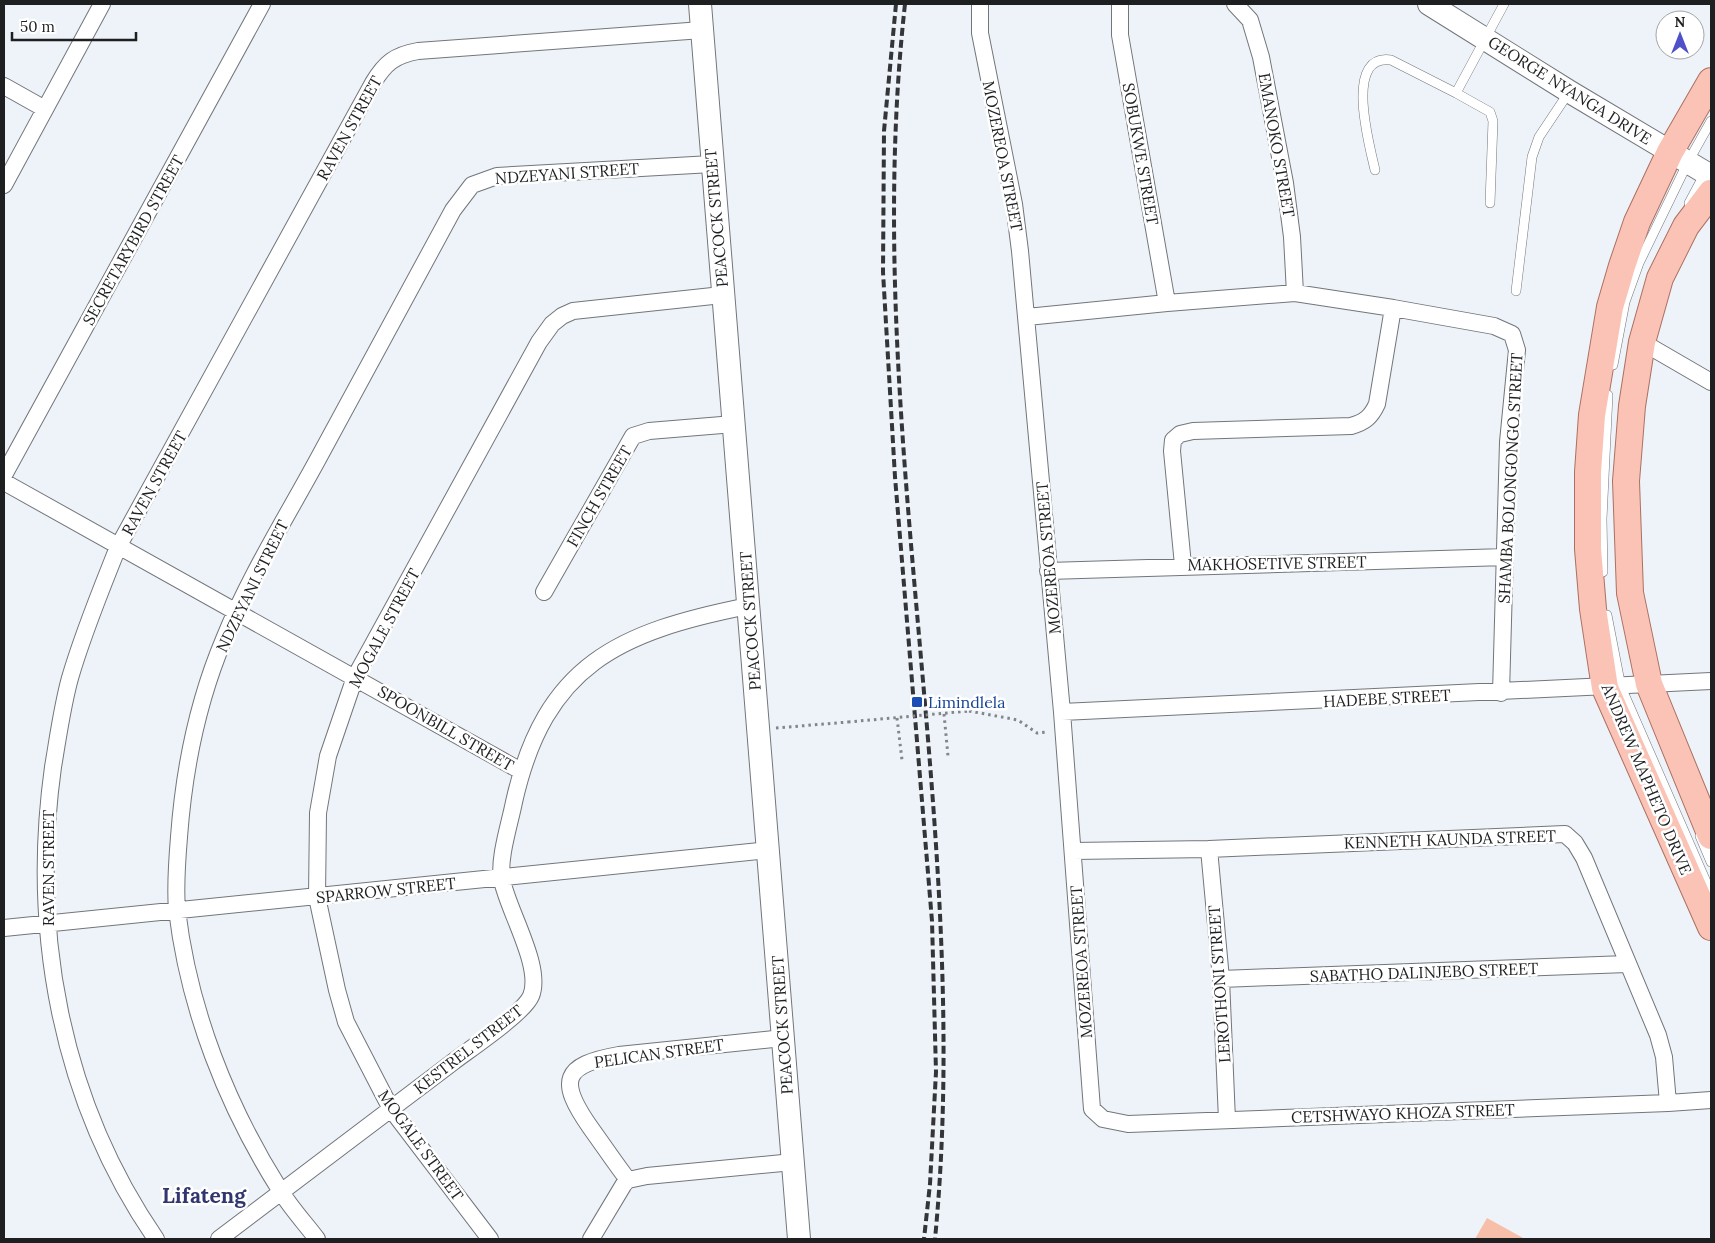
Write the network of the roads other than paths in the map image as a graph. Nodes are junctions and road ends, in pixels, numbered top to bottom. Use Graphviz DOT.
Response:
graph roads {
  1 [pos="102,4"];
  2 [pos="262,4"];
  3 [pos="700,4"];
  4 [pos="980,4"];
  5 [pos="1120,4"];
  6 [pos="1235,4"];
  7 [pos="1429,4"];
  8 [pos="1512,4"];
  9 [pos="1502,7"];
  10 [pos="702,30"];
  11 [pos="1486,39"];
  12 [pos="1711,81"];
  13 [pos="4,86"];
  14 [pos="1570,92"];
  15 [pos="1456,93"];
  16 [pos="45,109"];
  17 [pos="1711,121"];
  18 [pos="712,164"];
  19 [pos="1375,170"];
  20 [pos="1700,170"];
  21 [pos="4,185"];
  22 [pos="1490,203"];
  23 [pos="1516,291"];
  24 [pos="1646,291"];
  25 [pos="1295,294"];
  26 [pos="722,295"];
  27 [pos="1168,303"];
  28 [pos="1394,308"];
  29 [pos="1027,317"];
  30 [pos="1636,339"];
  31 [pos="1612,370"];
  32 [pos="1711,382"];
  33 [pos="1625,385"];
  34 [pos="1609,390"];
  35 [pos="734,424"];
  36 [pos="4,476"];
  37 [pos="4,482"];
  38 [pos="1616,495"];
  39 [pos="118,547"];
  40 [pos="1505,557"];
  41 [pos="1183,565"];
  42 [pos="1048,571"];
  43 [pos="1604,583"];
  44 [pos="544,592"];
  45 [pos="1605,602"];
  46 [pos="748,606"];
  47 [pos="236,612"];
  48 [pos="355,677"];
  49 [pos="1711,681"];
  50 [pos="1631,686"];
  51 [pos="1501,692"];
  52 [pos="1062,712"];
  53 [pos="521,771"];
  54 [pos="1704,833"];
  55 [pos="1209,849"];
  56 [pos="769,850"];
  57 [pos="1073,851"];
  58 [pos="1711,862"];
  59 [pos="502,878"];
  60 [pos="1711,893"];
  61 [pos="317,897"];
  62 [pos="177,909"];
  63 [pos="46,923"];
  64 [pos="1711,927"];
  65 [pos="4,928"];
  66 [pos="1627,964"];
  67 [pos="1220,979"];
  68 [pos="783,1038"];
  69 [pos="1711,1100"];
  70 [pos="1668,1103"];
  71 [pos="391,1109"];
  72 [pos="1097,1114"];
  73 [pos="1227,1120"];
  74 [pos="793,1162"];
  75 [pos="628,1180"];
  76 [pos="281,1192"];
  77 [pos="156,1239"];
  78 [pos="219,1239"];
  79 [pos="317,1239"];
  80 [pos="490,1239"];
  81 [pos="591,1239"];
  82 [pos="799,1239"];
  1 -- 16 [label="street"];
  2 -- 36 [label="street, SECRETARYBIRD STREET"];
  3 -- 10 [label="street, PEACOCK STREET"];
  4 -- 29 [label="street, MOZEREOA STREET"];
  5 -- 27 [label="street, SOBUKWE STREET"];
  6 -- 25 [label="street, EMANOKO STREET"];
  7 -- 11 [label="street, GEORGE NYANGA DRIVE"];
  8 -- 9 [label="lane"];
  9 -- 11 [label="lane"];
  10 -- 18 [label="street, PEACOCK STREET"];
  10 -- 39 [label="street, RAVEN STREET"];
  11 -- 14 [label="street, GEORGE NYANGA DRIVE"];
  11 -- 15 [label="lane"];
  12 -- 20 [label="main road, ANDREW MAPHETO DRIVE"];
  13 -- 16 [label="street"];
  14 -- 20 [label="street, GEORGE NYANGA DRIVE"];
  14 -- 23 [label="lane"];
  15 -- 19 [label="lane"];
  15 -- 22 [label="lane"];
  16 -- 21 [label="street"];
  17 -- 20 [label="lane"];
  18 -- 26 [label="street, PEACOCK STREET"];
  18 -- 47 [label="street, NDZEYANI STREET"];
  20 -- 24 [label="lane"];
  20 -- 30 [label="main road, ANDREW MAPHETO DRIVE"];
  20 -- 31 [label="lane"];
  20 -- 50 [label="main road, ANDREW MAPHETO DRIVE"];
  25 -- 27 [label="street, SHAMBA BOLONGONGO STREET"];
  25 -- 28 [label="street, SHAMBA BOLONGONGO STREET"];
  26 -- 35 [label="street, PEACOCK STREET"];
  26 -- 48 [label="street, MOGALE STREET"];
  27 -- 29 [label="street, SHAMBA BOLONGONGO STREET"];
  28 -- 40 [label="street, SHAMBA BOLONGONGO STREET"];
  28 -- 41 [label="street"];
  29 -- 42 [label="street, MOZEREOA STREET"];
  30 -- 32 [label="street"];
  30 -- 50 [label="main road, ANDREW MAPHETO DRIVE"];
  33 -- 38 [label="lane"];
  34 -- 43 [label="lane"];
  35 -- 44 [label="street, FINCH STREET"];
  35 -- 46 [label="street, PEACOCK STREET"];
  37 -- 39 [label="street, SPOONBILL STREET"];
  39 -- 47 [label="street, SPOONBILL STREET"];
  39 -- 63 [label="street, RAVEN STREET"];
  40 -- 41 [label="street, MAKHOSETIVE STREET"];
  40 -- 51 [label="street, SHAMBA BOLONGONGO STREET"];
  41 -- 42 [label="street, MAKHOSETIVE STREET"];
  42 -- 52 [label="street, MOZEREOA STREET"];
  45 -- 50 [label="lane"];
  46 -- 53 [label="street, KESTREL STREET"];
  46 -- 56 [label="street, PEACOCK STREET"];
  47 -- 48 [label="street, SPOONBILL STREET"];
  47 -- 62 [label="street, NDZEYANI STREET"];
  48 -- 53 [label="street, SPOONBILL STREET"];
  48 -- 61 [label="street, MOGALE STREET"];
  49 -- 50 [label="street, HADEBE STREET"];
  50 -- 51 [label="street, HADEBE STREET"];
  50 -- 54 [label="main road, ANDREW MAPHETO DRIVE"];
  50 -- 60 [label="lane"];
  50 -- 64 [label="main road, ANDREW MAPHETO DRIVE"];
  51 -- 52 [label="street, HADEBE STREET"];
  52 -- 57 [label="street, MOZEREOA STREET"];
  53 -- 59 [label="street, KESTREL STREET"];
  54 -- 58 [label="lane"];
  55 -- 57 [label="street, KENNETH KAUNDA STREET"];
  55 -- 66 [label="street, KENNETH KAUNDA STREET"];
  55 -- 67 [label="street, LEROTHONI STREET"];
  56 -- 59 [label="street, SPARROW STREET"];
  56 -- 68 [label="street, PEACOCK STREET"];
  57 -- 72 [label="street, MOZEREOA STREET"];
  59 -- 61 [label="street, SPARROW STREET"];
  59 -- 71 [label="street, KESTREL STREET"];
  61 -- 62 [label="street, SPARROW STREET"];
  61 -- 71 [label="street, MOGALE STREET"];
  62 -- 63 [label="street, SPARROW STREET"];
  62 -- 76 [label="street, NDZEYANI STREET"];
  63 -- 65 [label="street, SPARROW STREET"];
  63 -- 77 [label="street, RAVEN STREET"];
  66 -- 67 [label="street, SABATHO DALINJEBO STREET"];
  66 -- 70 [label="street, KENNETH KAUNDA STREET"];
  67 -- 73 [label="street, LEROTHONI STREET"];
  68 -- 74 [label="street, PEACOCK STREET"];
  68 -- 75 [label="street, PELICAN STREET"];
  69 -- 70 [label="street, CETSHWAYO KHOZA STREET"];
  70 -- 73 [label="street, CETSHWAYO KHOZA STREET"];
  71 -- 76 [label="street, KESTREL STREET"];
  71 -- 80 [label="street, MOGALE STREET"];
  72 -- 73 [label="street, CETSHWAYO KHOZA STREET"];
  74 -- 75 [label="street"];
  74 -- 82 [label="street, PEACOCK STREET"];
  75 -- 81 [label="street"];
  76 -- 78 [label="street, KESTREL STREET"];
  76 -- 79 [label="street, NDZEYANI STREET"];
}
